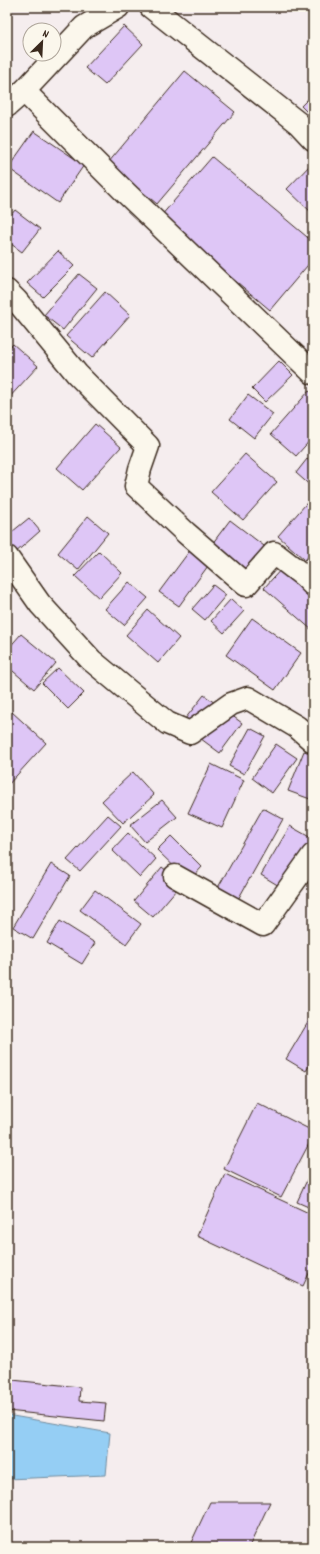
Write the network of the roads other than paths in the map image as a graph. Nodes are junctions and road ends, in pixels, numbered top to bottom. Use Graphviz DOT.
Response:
graph roads {
  1 [pos="118,7"];
  2 [pos="151,7"];
  3 [pos="24,91"];
  4 [pos="7,106"];
  5 [pos="313,139"];
  6 [pos="7,291"];
  7 [pos="313,373"];
  8 [pos="7,557"];
  9 [pos="313,586"];
  10 [pos="313,742"];
  11 [pos="313,855"];
  12 [pos="175,876"];
  1 -- 3 [label="street"];
  2 -- 5 [label="street"];
  3 -- 4 [label="street"];
  3 -- 7 [label="street"];
  6 -- 9 [label="street"];
  8 -- 10 [label="street"];
  11 -- 12 [label="street"];
}
